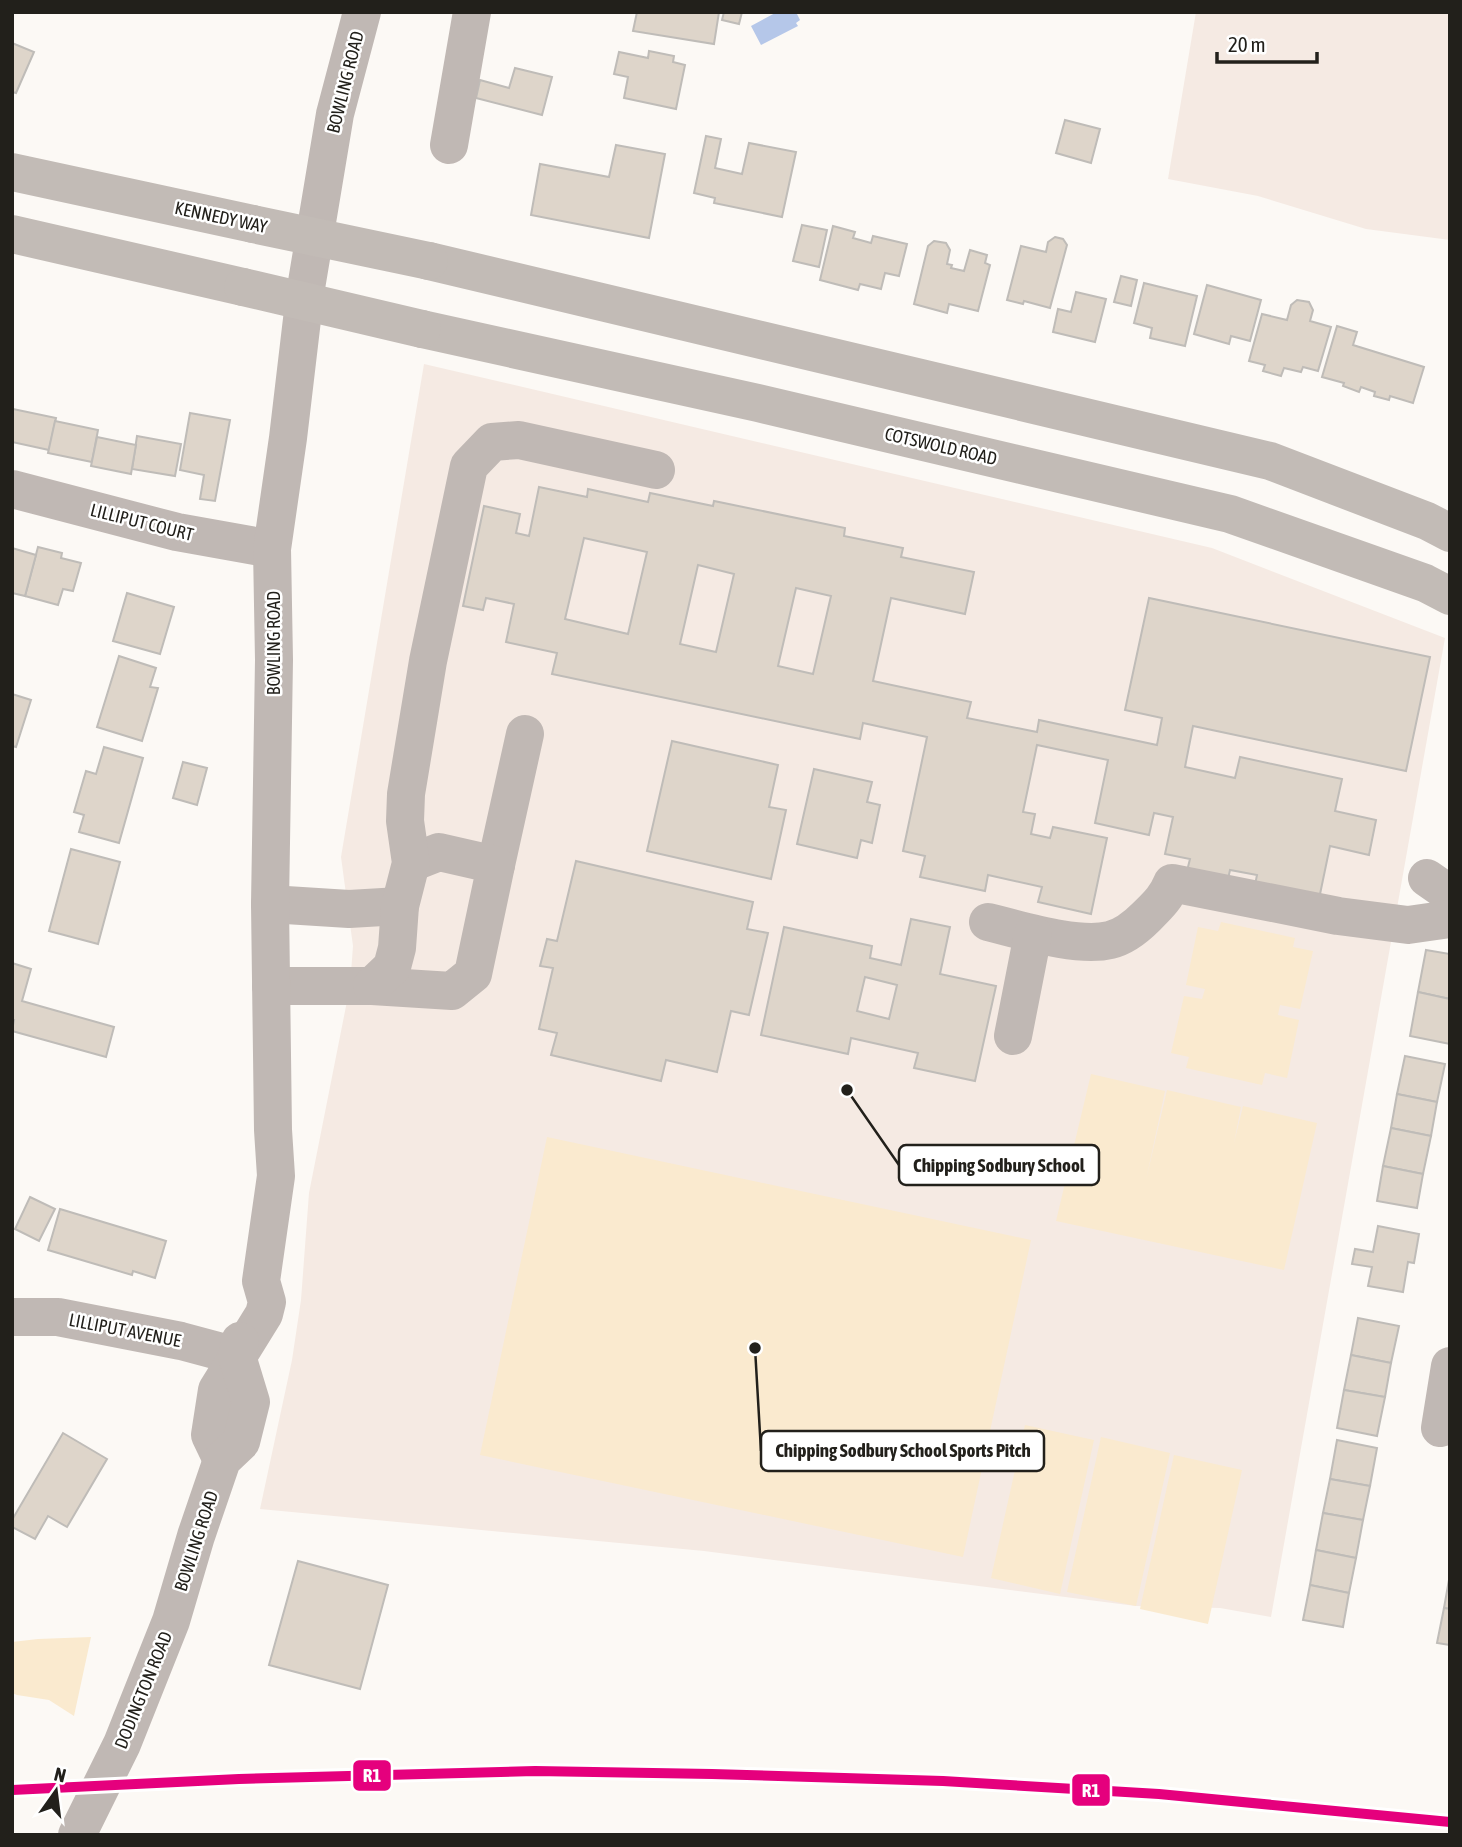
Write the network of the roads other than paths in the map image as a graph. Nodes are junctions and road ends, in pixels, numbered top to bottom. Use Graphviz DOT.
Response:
graph roads {
  1 [pos="362,12"];
  2 [pos="472,12"];
  3 [pos="449,145"];
  4 [pos="12,172"];
  5 [pos="12,234"];
  6 [pos="656,470"];
  7 [pos="12,489"];
  8 [pos="1450,533"];
  9 [pos="272,549"];
  10 [pos="1450,596"];
  11 [pos="525,734"];
  12 [pos="411,863"];
  13 [pos="496,865"];
  14 [pos="270,904"];
  15 [pos="400,906"];
  16 [pos="1450,919"];
  17 [pos="988,922"];
  18 [pos="1034,934"];
  19 [pos="271,986"];
  20 [pos="372,986"];
  21 [pos="1013,1036"];
  22 [pos="12,1317"];
  23 [pos="237,1356"];
  24 [pos="1450,1366"];
  25 [pos="1440,1428"];
  26 [pos="171,1621"];
  27 [pos="77,1835"];
  1 -- 9 [label="street, BOWLING ROAD"];
  2 -- 3 [label="street"];
  4 -- 8 [label="main road, KENNEDY WAY, bridge"];
  5 -- 10 [label="main road, COTSWOLD ROAD, bridge"];
  6 -- 12 [label="street"];
  7 -- 9 [label="street, LILLIPUT COURT"];
  9 -- 14 [label="street, BOWLING ROAD"];
  11 -- 13 [label="street"];
  12 -- 13 [label="street"];
  12 -- 15 [label="street"];
  13 -- 20 [label="street"];
  14 -- 15 [label="street"];
  14 -- 19 [label="street, BOWLING ROAD"];
  15 -- 20 [label="street"];
  16 -- 18 [label="street"];
  17 -- 18 [label="street"];
  18 -- 21 [label="street"];
  19 -- 20 [label="street"];
  19 -- 23 [label="street, BOWLING ROAD"];
  22 -- 23 [label="street, LILLIPUT AVENUE"];
  23 -- 26 [label="street, BOWLING ROAD"];
  24 -- 25 [label="street"];
  26 -- 27 [label="street, DODINGTON ROAD"];
}
